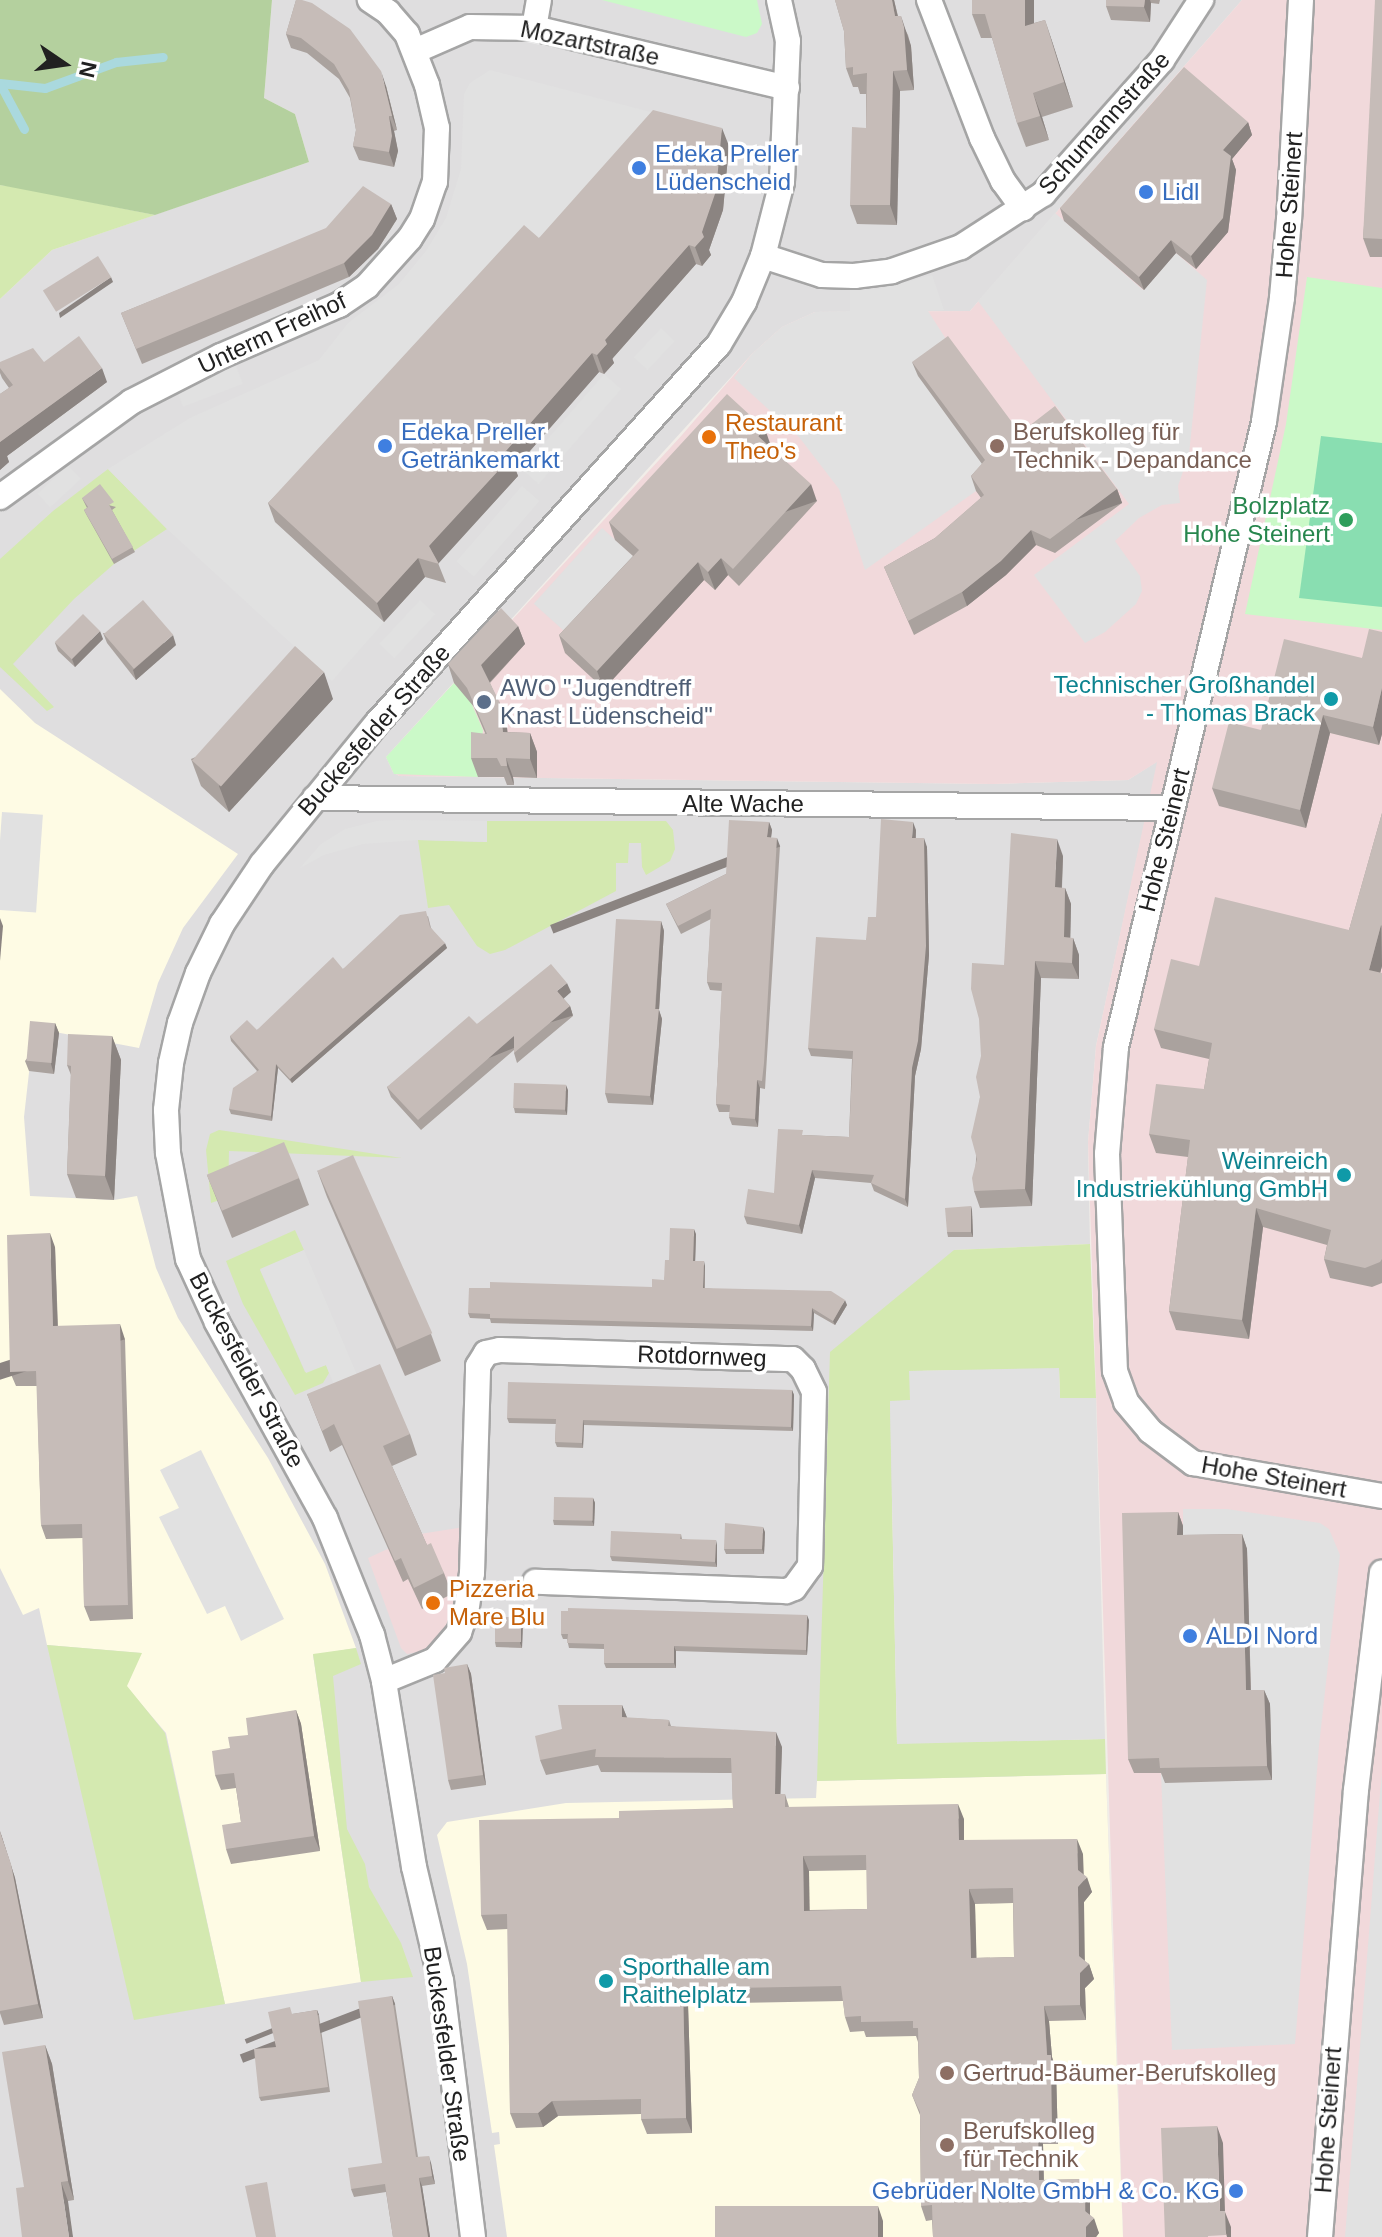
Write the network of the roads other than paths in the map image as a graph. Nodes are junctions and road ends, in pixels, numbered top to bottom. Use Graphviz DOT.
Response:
graph roads {
  1 [pos="370,0"];
  2 [pos="539,0"];
  3 [pos="779,0"];
  4 [pos="929,0"];
  5 [pos="1201,0"];
  6 [pos="1301,0"];
  7 [pos="534,28"];
  8 [pos="415,51"];
  9 [pos="787,88"];
  10 [pos="1023,209"];
  11 [pos="763,256"];
  12 [pos="0,497"];
  13 [pos="315,798"];
  14 [pos="1172,808"];
  15 [pos="1382,1496"];
  16 [pos="1382,1573"];
  17 [pos="535,1582"];
  18 [pos="384,1681"];
  19 [pos="473,2237"];
  20 [pos="1320,2237"];
  1 -- 8 [label="street"];
  2 -- 7 [label="street"];
  3 -- 9 [label="street, Buckesfelder Straße"];
  4 -- 10 [label="street"];
  5 -- 10 [label="street, Schumannstraße"];
  6 -- 14 [label="street, Hohe Steinert"];
  7 -- 8 [label="street, Mozartstraße"];
  7 -- 9 [label="street, Mozartstraße"];
  8 -- 12 [label="street, Unterm Freihof"];
  9 -- 11 [label="street, Buckesfelder Straße"];
  10 -- 11 [label="street, Schumannstraße"];
  11 -- 13 [label="street, Buckesfelder Straße"];
  13 -- 14 [label="street, Alte Wache"];
  13 -- 18 [label="street, Buckesfelder Straße"];
  14 -- 15 [label="street, Hohe Steinert"];
  16 -- 20 [label="street, Hohe Steinert"];
  17 -- 18 [label="street, Rotdornweg"];
  18 -- 19 [label="street, Buckesfelder Straße"];
}
